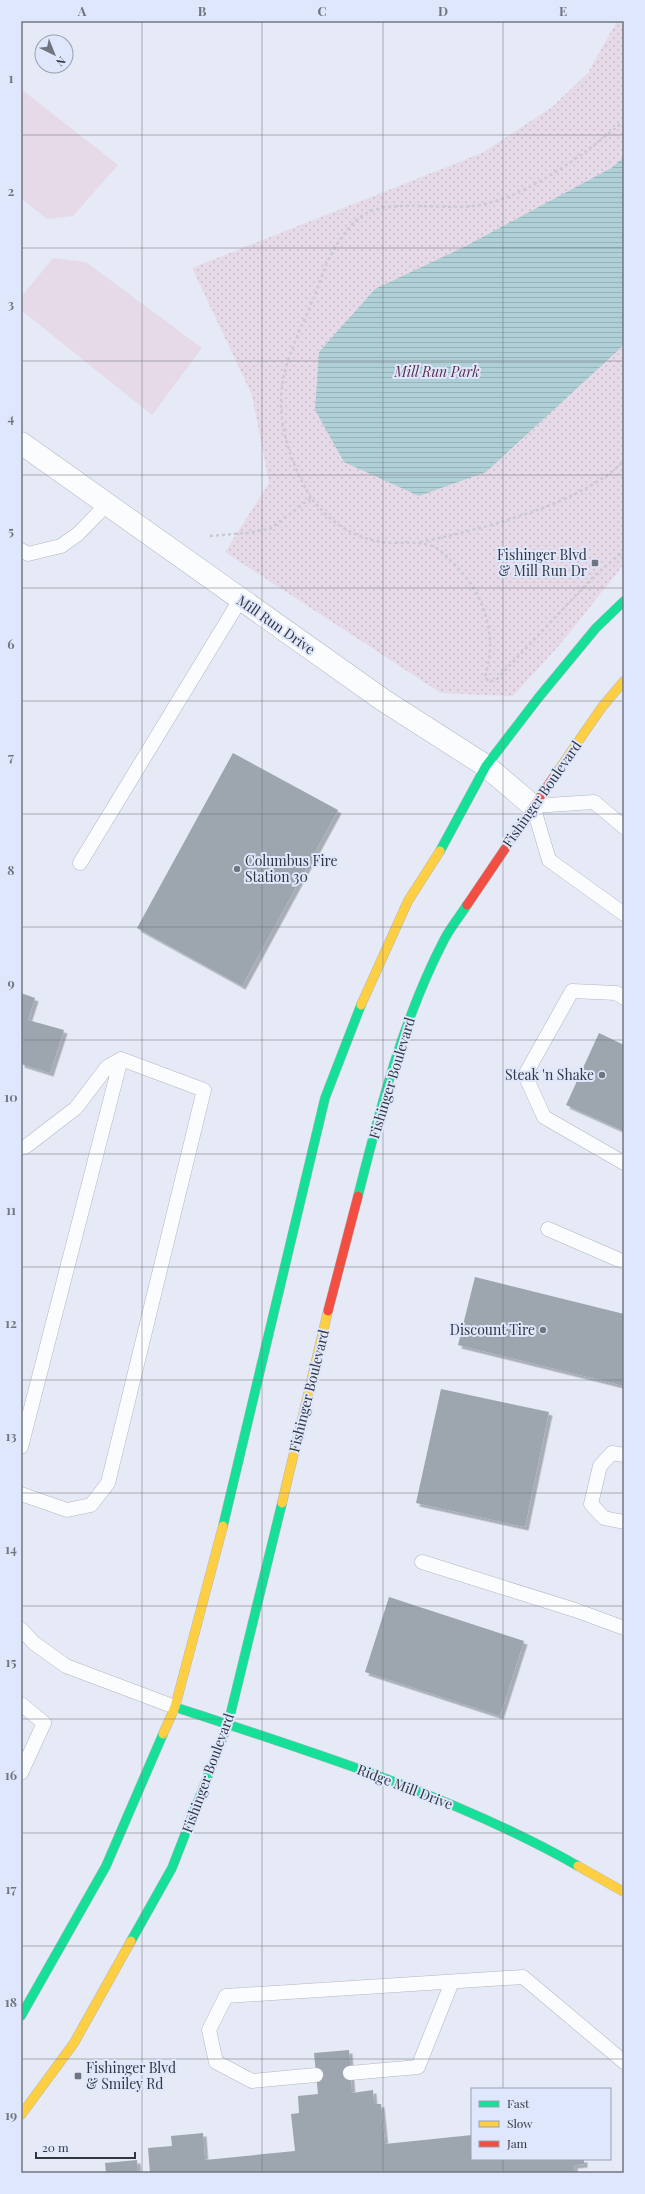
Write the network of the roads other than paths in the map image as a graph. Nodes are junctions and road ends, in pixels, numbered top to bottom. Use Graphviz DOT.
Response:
graph roads {
  1 [pos="21,443"];
  2 [pos="108,502"];
  3 [pos="21,550"];
  4 [pos="240,600"];
  5 [pos="624,602"];
  6 [pos="624,681"];
  7 [pos="486,766"];
  8 [pos="533,806"];
  9 [pos="624,827"];
  10 [pos="80,863"];
  11 [pos="624,914"];
  12 [pos="624,998"];
  13 [pos="121,1059"];
  14 [pos="21,1148"];
  15 [pos="624,1163"];
  16 [pos="548,1229"];
  17 [pos="624,1262"];
  18 [pos="21,1447"];
  19 [pos="624,1455"];
  20 [pos="21,1494"];
  21 [pos="624,1522"];
  22 [pos="422,1562"];
  23 [pos="624,1628"];
  24 [pos="21,1629"];
  25 [pos="21,1704"];
  26 [pos="175,1707"];
  27 [pos="228,1724"];
  28 [pos="21,1774"];
  29 [pos="624,1892"];
  30 [pos="452,1982"];
  31 [pos="21,2016"];
  32 [pos="624,2062"];
  33 [pos="350,2073"];
  34 [pos="316,2075"];
  35 [pos="21,2115"];
  1 -- 2 [label="street, Mill Run Drive"];
  2 -- 3 [label="lane"];
  2 -- 4 [label="street, Mill Run Drive"];
  4 -- 7 [label="street, Mill Run Drive"];
  4 -- 10 [label="lane"];
  5 -- 7 [label="main road"];
  6 -- 8 [label="main road, Fishinger Boulevard"];
  7 -- 8 [label="street, Mill Run Drive"];
  7 -- 26 [label="main road"];
  8 -- 9 [label="lane"];
  8 -- 11 [label="lane"];
  8 -- 27 [label="main road, Fishinger Boulevard"];
  12 -- 15 [label="lane"];
  13 -- 14 [label="lane"];
  13 -- 18 [label="lane"];
  13 -- 20 [label="lane"];
  16 -- 17 [label="lane"];
  19 -- 21 [label="lane"];
  22 -- 23 [label="lane"];
  24 -- 26 [label="lane"];
  25 -- 28 [label="lane"];
  26 -- 27 [label="main road, Ridge Mill Drive"];
  26 -- 31 [label="main road"];
  27 -- 29 [label="main road, Ridge Mill Drive"];
  27 -- 35 [label="main road, Fishinger Boulevard"];
  30 -- 32 [label="lane"];
  30 -- 33 [label="lane"];
  30 -- 34 [label="lane"];
}
